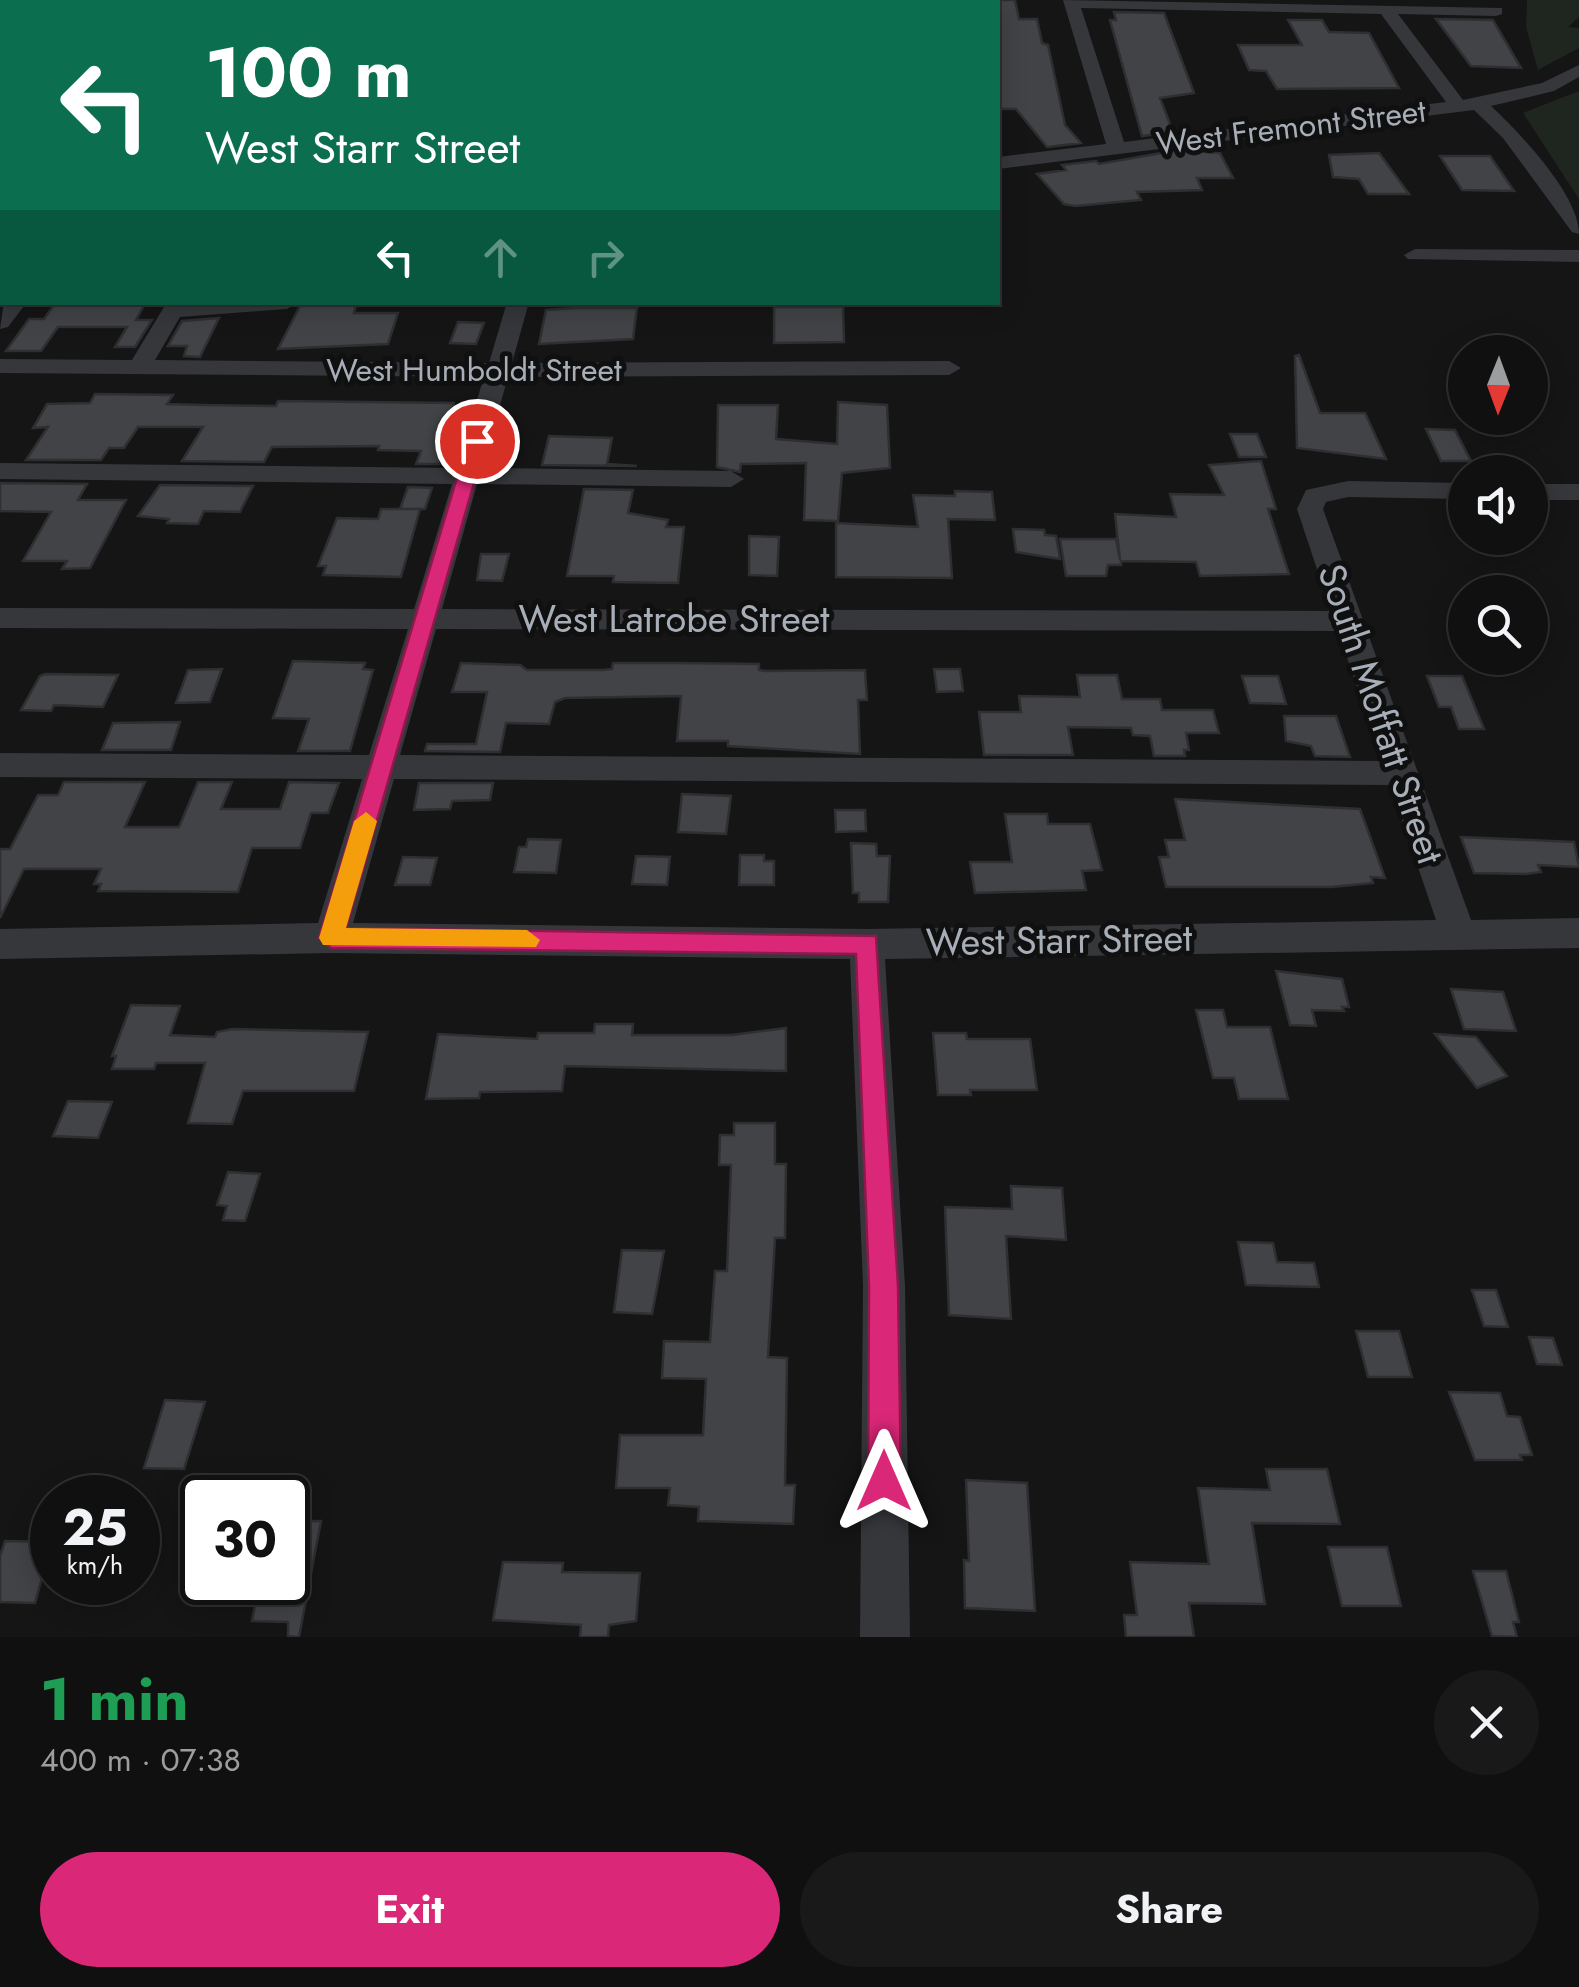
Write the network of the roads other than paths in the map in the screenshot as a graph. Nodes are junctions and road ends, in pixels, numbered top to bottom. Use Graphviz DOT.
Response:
graph roads {
  1 [pos="1071,2"];
  2 [pos="1175,2"];
  3 [pos="1263,2"];
  4 [pos="1385,8"];
  5 [pos="1496,12"];
  6 [pos="1579,70"];
  7 [pos="1468,105"];
  8 [pos="1117,150"];
  9 [pos="1000,163"];
  10 [pos="1579,228"];
  11 [pos="1415,255"];
  12 [pos="1579,256"];
  13 [pos="220,305"];
  14 [pos="517,305"];
  15 [pos="176,307"];
  16 [pos="0,366"];
  17 [pos="139,367"];
  18 [pos="949,368"];
  19 [pos="497,370"];
  20 [pos="0,471"];
  21 [pos="467,476"];
  22 [pos="731,480"];
  23 [pos="1448,490"];
  24 [pos="1548,492"];
  25 [pos="1579,492"];
  26 [pos="0,618"];
  27 [pos="426,618"];
  28 [pos="1348,621"];
  29 [pos="0,765"];
  30 [pos="382,767"];
  31 [pos="1402,773"];
  32 [pos="1458,933"];
  33 [pos="1579,933"];
  34 [pos="331,938"];
  35 [pos="0,944"];
  36 [pos="868,944"];
  37 [pos="885,1637"];
  1 -- 2 [label="street"];
  1 -- 8 [label="street"];
  2 -- 3 [label="street"];
  3 -- 4 [label="street"];
  4 -- 5 [label="street"];
  4 -- 7 [label="street"];
  6 -- 7 [label="street, West Fremont Street"];
  7 -- 8 [label="street, West Fremont Street"];
  7 -- 10 [label="street"];
  8 -- 9 [label="street, West Fremont Street"];
  11 -- 12 [label="street"];
  13 -- 15 [label="street"];
  14 -- 19 [label="street"];
  15 -- 17 [label="street"];
  16 -- 17 [label="street, West Humboldt Street"];
  17 -- 19 [label="street, West Humboldt Street"];
  18 -- 19 [label="street, West Humboldt Street"];
  19 -- 21 [label="street"];
  20 -- 21 [label="street"];
  21 -- 22 [label="street"];
  21 -- 27 [label="street"];
  23 -- 28 [label="street, South Moffatt Street"];
  24 -- 25 [label="street"];
  26 -- 27 [label="street, West Latrobe Street"];
  27 -- 28 [label="street, West Latrobe Street"];
  27 -- 30 [label="street"];
  28 -- 31 [label="street, South Moffatt Street"];
  29 -- 30 [label="street"];
  30 -- 31 [label="street"];
  30 -- 34 [label="street"];
  31 -- 32 [label="street, South Moffatt Street"];
  32 -- 33 [label="street, West Starr Street"];
  32 -- 36 [label="street, West Starr Street"];
  34 -- 35 [label="street, West Starr Street"];
  34 -- 36 [label="street, West Starr Street"];
  36 -- 37 [label="street"];
}
